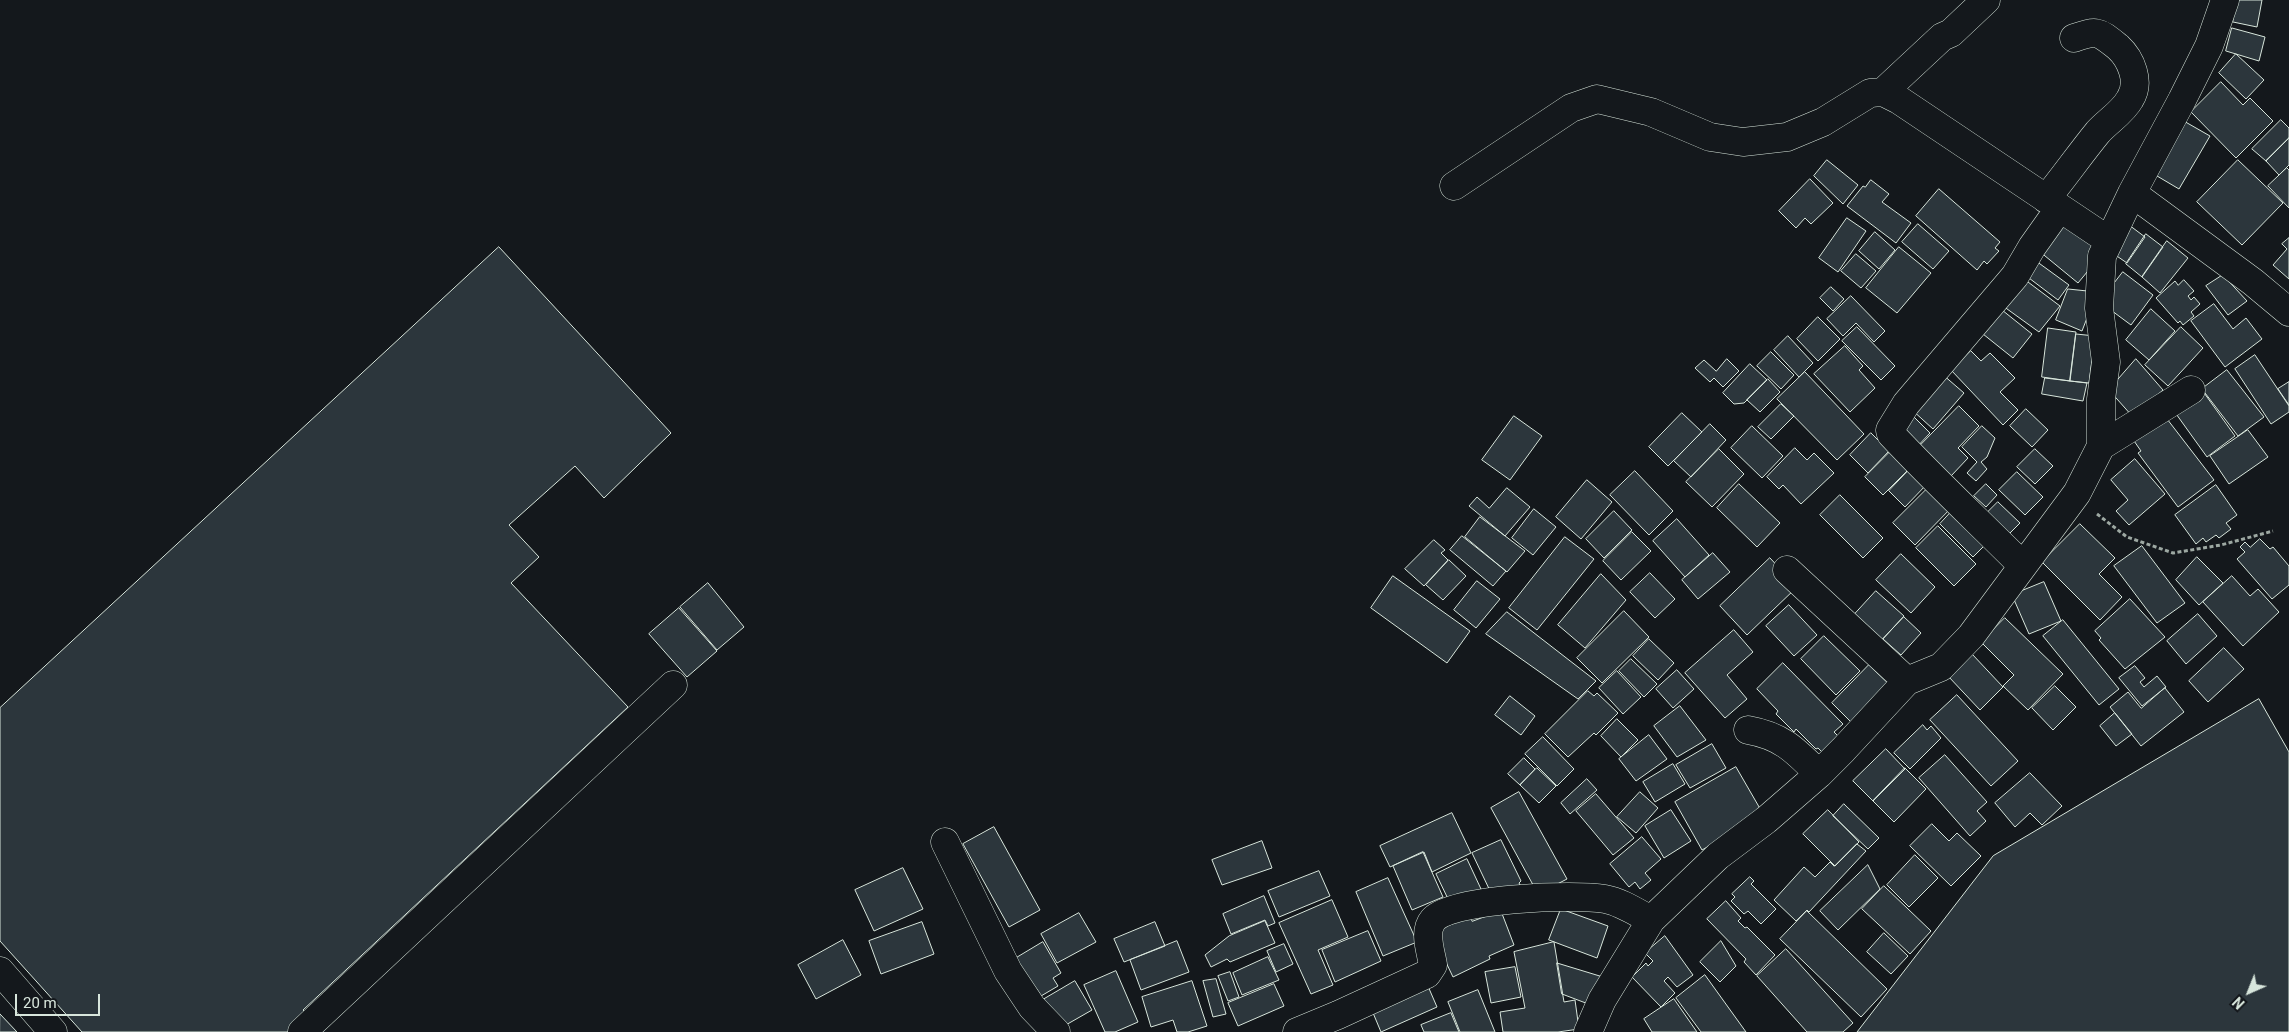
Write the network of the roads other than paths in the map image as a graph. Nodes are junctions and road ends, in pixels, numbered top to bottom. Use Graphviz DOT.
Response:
graph roads {
  1 [pos="1986,0"];
  2 [pos="2225,0"];
  3 [pos="2074,38"];
  4 [pos="1883,92"];
  5 [pos="1454,186"];
  6 [pos="2132,193"];
  7 [pos="2053,204"];
  8 [pos="2108,240"];
  9 [pos="2289,312"];
  10 [pos="2190,390"];
  11 [pos="2101,446"];
  12 [pos="2022,565"];
  13 [pos="1787,570"];
  14 [pos="1907,681"];
  15 [pos="673,685"];
  16 [pos="1748,730"];
  17 [pos="1818,774"];
  18 [pos="945,842"];
  19 [pos="1651,920"];
  20 [pos="0,970"];
  21 [pos="53,1032"];
  22 [pos="302,1032"];
  23 [pos="1056,1032"];
  24 [pos="1297,1032"];
  25 [pos="1588,1032"];
  1 -- 4 [label="street"];
  2 -- 6 [label="street"];
  3 -- 7 [label="street"];
  4 -- 5 [label="street"];
  4 -- 7 [label="street"];
  6 -- 8 [label="street"];
  6 -- 9 [label="street"];
  7 -- 8 [label="street"];
  7 -- 12 [label="street"];
  8 -- 11 [label="street"];
  10 -- 11 [label="street"];
  11 -- 12 [label="street"];
  12 -- 14 [label="street"];
  13 -- 14 [label="street"];
  14 -- 17 [label="street"];
  15 -- 22 [label="street"];
  16 -- 17 [label="street"];
  17 -- 19 [label="street"];
  18 -- 23 [label="street"];
  19 -- 24 [label="street"];
  19 -- 25 [label="street"];
  20 -- 21 [label="street"];
}
